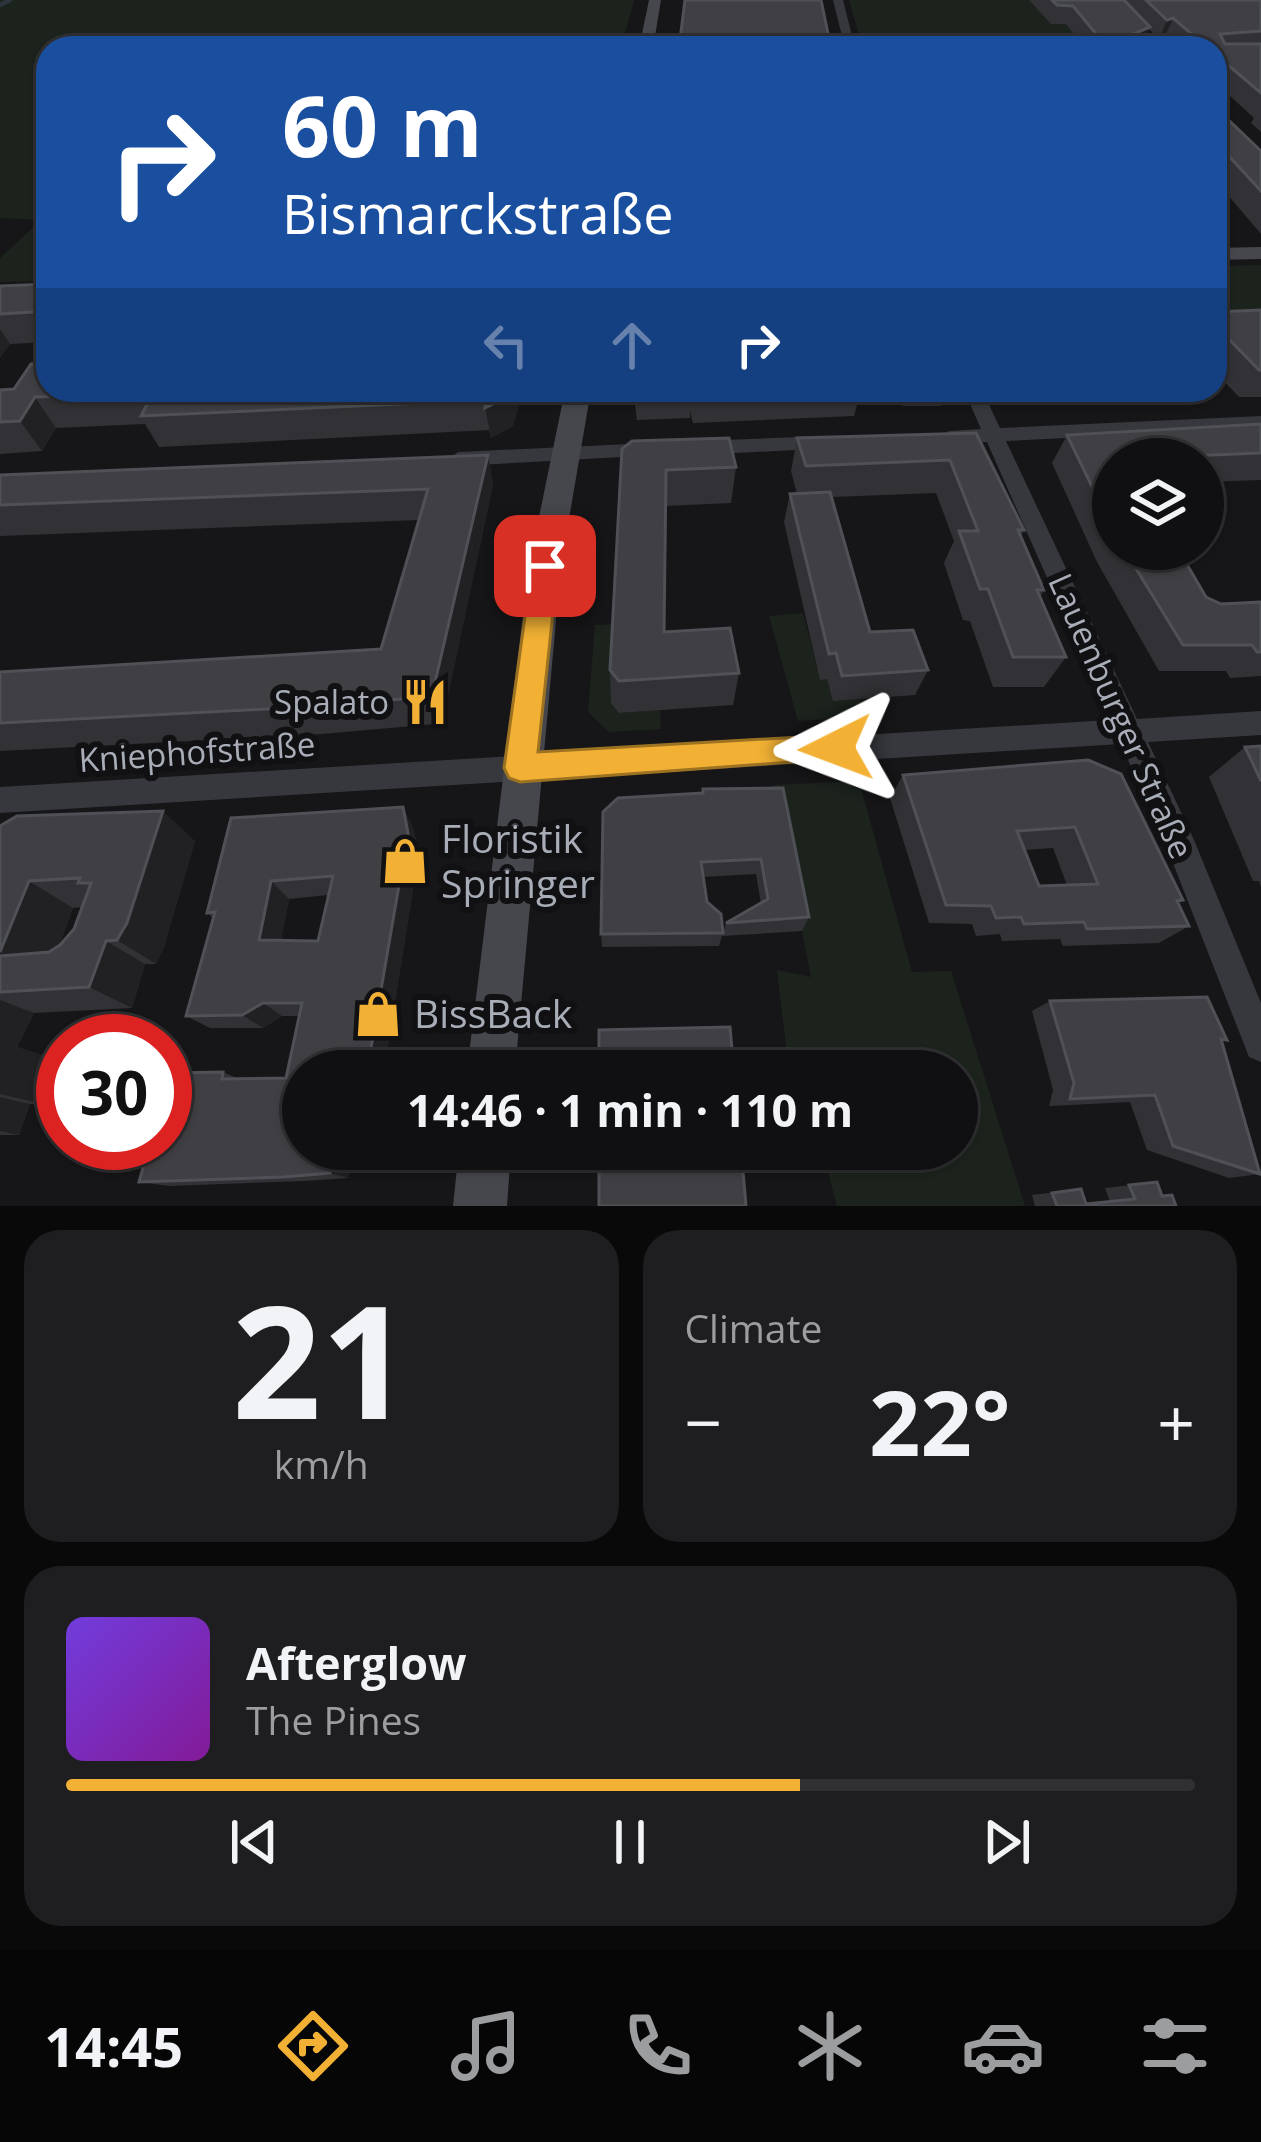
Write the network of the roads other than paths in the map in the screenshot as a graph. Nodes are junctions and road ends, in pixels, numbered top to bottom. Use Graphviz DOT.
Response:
graph roads {
  1 [pos="655,0"];
  2 [pos="838,0"];
  3 [pos="1110,0"];
  4 [pos="648,36"];
  5 [pos="847,36"];
  6 [pos="1144,36"];
  7 [pos="1227,120"];
  8 [pos="1253,141"];
  9 [pos="1261,158"];
  10 [pos="1261,253"];
  11 [pos="1227,254"];
  12 [pos="576,402"];
  13 [pos="979,402"];
  14 [pos="1261,422"];
  15 [pos="994,435"];
  16 [pos="924,438"];
  17 [pos="838,442"];
  18 [pos="565,454"];
  19 [pos="429,460"];
  20 [pos="1261,723"];
  21 [pos="1129,731"];
  22 [pos="520,768"];
  23 [pos="0,800"];
  24 [pos="1261,1046"];
  25 [pos="492,1050"];
  26 [pos="483,1170"];
  27 [pos="480,1206"];
  1 -- 4 [label="street"];
  2 -- 5 [label="street"];
  3 -- 6 [label="street"];
  7 -- 8 [label="street"];
  8 -- 9 [label="street"];
  10 -- 11 [label="street"];
  12 -- 18 [label="street"];
  13 -- 15 [label="street, Lauenburger Straße"];
  14 -- 15 [label="street"];
  15 -- 16 [label="street"];
  15 -- 21 [label="street, Lauenburger Straße"];
  17 -- 18 [label="street"];
  18 -- 19 [label="street"];
  18 -- 22 [label="street"];
  20 -- 21 [label="street, Kniephofstraße"];
  21 -- 22 [label="street, Kniephofstraße"];
  21 -- 24 [label="street, Lauenburger Straße"];
  22 -- 23 [label="street, Kniephofstraße"];
  22 -- 25 [label="street"];
  26 -- 27 [label="street"];
}
